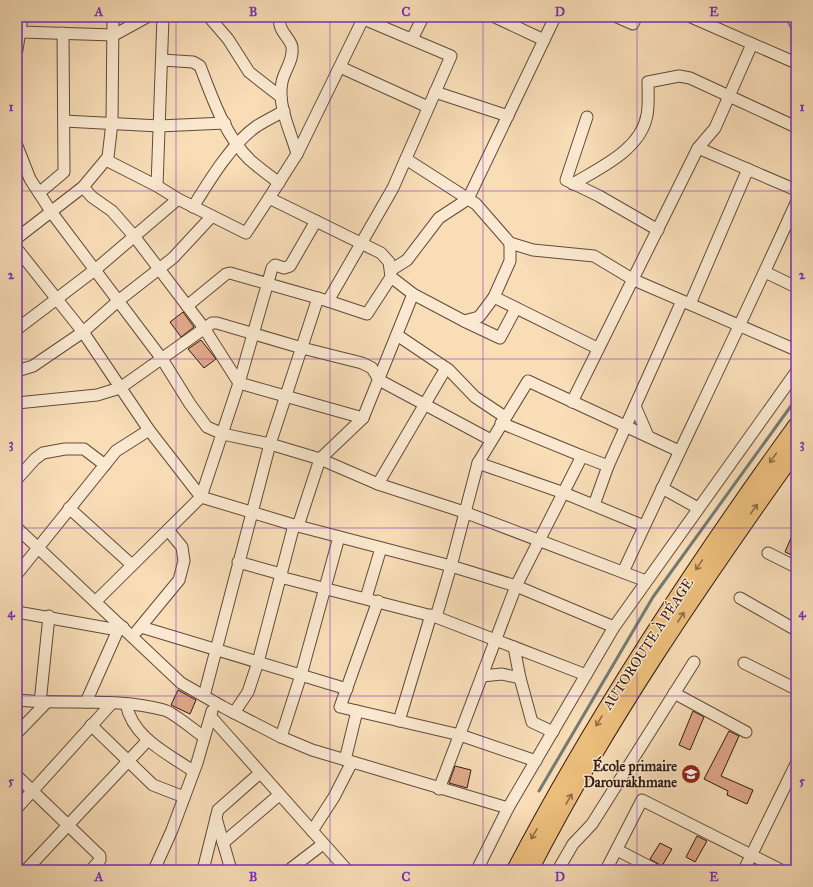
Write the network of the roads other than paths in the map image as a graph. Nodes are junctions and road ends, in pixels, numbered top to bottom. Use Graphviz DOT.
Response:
graph roads {
  1 [pos="22,17"];
  2 [pos="113,17"];
  3 [pos="148,17"];
  4 [pos="163,17"];
  5 [pos="209,17"];
  6 [pos="280,17"];
  7 [pos="423,17"];
  8 [pos="495,17"];
  9 [pos="555,17"];
  10 [pos="617,17"];
  11 [pos="636,17"];
  12 [pos="691,17"];
  13 [pos="792,17"];
  14 [pos="362,18"];
  15 [pos="796,25"];
  16 [pos="20,32"];
  17 [pos="64,34"];
  18 [pos="114,35"];
  19 [pos="412,39"];
  20 [pos="544,40"];
  21 [pos="752,44"];
  22 [pos="17,50"];
  23 [pos="162,60"];
  24 [pos="796,63"];
  25 [pos="340,68"];
  26 [pos="435,92"];
  27 [pos="281,96"];
  28 [pos="729,96"];
  29 [pos="428,107"];
  30 [pos="284,111"];
  31 [pos="508,116"];
  32 [pos="587,117"];
  33 [pos="64,121"];
  34 [pos="112,122"];
  35 [pos="225,123"];
  36 [pos="159,126"];
  37 [pos="796,127"];
  38 [pos="237,145"];
  39 [pos="17,146"];
  40 [pos="698,148"];
  41 [pos="297,154"];
  42 [pos="406,159"];
  43 [pos="106,160"];
  44 [pos="748,169"];
  45 [pos="279,183"];
  46 [pos="572,184"];
  47 [pos="157,186"];
  48 [pos="83,187"];
  49 [pos="796,190"];
  50 [pos="40,193"];
  51 [pos="269,198"];
  52 [pos="178,199"];
  53 [pos="468,199"];
  54 [pos="796,203"];
  55 [pos="193,206"];
  56 [pos="52,213"];
  57 [pos="212,216"];
  58 [pos="316,221"];
  59 [pos="658,230"];
  60 [pos="134,236"];
  61 [pos="17,238"];
  62 [pos="510,242"];
  63 [pos="361,243"];
  64 [pos="17,250"];
  65 [pos="96,269"];
  66 [pos="158,269"];
  67 [pos="765,272"];
  68 [pos="391,274"];
  69 [pos="634,280"];
  70 [pos="267,285"];
  71 [pos="796,286"];
  72 [pos="413,294"];
  73 [pos="494,297"];
  74 [pos="58,299"];
  75 [pos="323,300"];
  76 [pos="118,301"];
  77 [pos="686,302"];
  78 [pos="187,306"];
  79 [pos="516,308"];
  80 [pos="464,321"];
  81 [pos="740,326"];
  82 [pos="204,328"];
  83 [pos="17,329"];
  84 [pos="83,332"];
  85 [pos="254,334"];
  86 [pos="397,335"];
  87 [pos="302,348"];
  88 [pos="597,348"];
  89 [pos="796,350"];
  90 [pos="162,359"];
  91 [pos="446,368"];
  92 [pos="17,371"];
  93 [pos="796,372"];
  94 [pos="379,380"];
  95 [pos="239,383"];
  96 [pos="120,388"];
  97 [pos="286,395"];
  98 [pos="572,402"];
  99 [pos="17,403"];
  100 [pos="425,404"];
  101 [pos="635,406"];
  102 [pos="363,418"];
  103 [pos="503,420"];
  104 [pos="626,425"];
  105 [pos="796,426"];
  106 [pos="149,430"];
  107 [pos="222,434"];
  108 [pos="648,436"];
  109 [pos="492,440"];
  110 [pos="270,444"];
  111 [pos="796,450"];
  112 [pos="679,451"];
  113 [pos="582,456"];
  114 [pos="320,459"];
  115 [pos="478,463"];
  116 [pos="105,465"];
  117 [pos="608,466"];
  118 [pos="17,480"];
  119 [pos="378,484"];
  120 [pos="662,488"];
  121 [pos="564,493"];
  122 [pos="201,497"];
  123 [pos="594,505"];
  124 [pos="69,508"];
  125 [pos="698,508"];
  126 [pos="251,512"];
  127 [pos="464,512"];
  128 [pos="296,526"];
  129 [pos="644,526"];
  130 [pos="17,528"];
  131 [pos="168,530"];
  132 [pos="339,537"];
  133 [pos="538,540"];
  134 [pos="38,546"];
  135 [pos="381,548"];
  136 [pos="768,553"];
  137 [pos="238,562"];
  138 [pos="132,565"];
  139 [pos="451,566"];
  140 [pos="796,567"];
  141 [pos="623,572"];
  142 [pos="17,573"];
  143 [pos="281,575"];
  144 [pos="646,581"];
  145 [pos="516,586"];
  146 [pos="325,588"];
  147 [pos="366,598"];
  148 [pos="740,598"];
  149 [pos="96,601"];
  150 [pos="378,601"];
  151 [pos="17,612"];
  152 [pos="49,616"];
  153 [pos="433,616"];
  154 [pos="141,627"];
  155 [pos="614,627"];
  156 [pos="120,628"];
  157 [pos="796,630"];
  158 [pos="132,636"];
  159 [pos="496,640"];
  160 [pos="514,647"];
  161 [pos="216,649"];
  162 [pos="258,662"];
  163 [pos="694,662"];
  164 [pos="744,663"];
  165 [pos="586,674"];
  166 [pos="301,675"];
  167 [pos="482,676"];
  168 [pos="520,678"];
  169 [pos="347,689"];
  170 [pos="796,690"];
  171 [pos="674,694"];
  172 [pos="208,699"];
  173 [pos="17,700"];
  174 [pos="86,702"];
  175 [pos="43,703"];
  176 [pos="112,703"];
  177 [pos="126,704"];
  178 [pos="357,711"];
  179 [pos="234,713"];
  180 [pos="211,717"];
  181 [pos="399,721"];
  182 [pos="91,725"];
  183 [pos="553,732"];
  184 [pos="746,732"];
  185 [pos="17,734"];
  186 [pos="460,735"];
  187 [pos="204,737"];
  188 [pos="281,737"];
  189 [pos="148,740"];
  190 [pos="128,761"];
  191 [pos="349,761"];
  192 [pos="536,761"];
  193 [pos="796,764"];
  194 [pos="193,771"];
  195 [pos="260,773"];
  196 [pos="17,776"];
  197 [pos="439,788"];
  198 [pos="32,791"];
  199 [pos="279,795"];
  200 [pos="184,797"];
  201 [pos="17,808"];
  202 [pos="508,808"];
  203 [pos="216,818"];
  204 [pos="68,824"];
  205 [pos="312,831"];
  206 [pos="223,843"];
  207 [pos="323,844"];
  208 [pos="617,850"];
  209 [pos="751,856"];
  210 [pos="29,869"];
  211 [pos="91,870"];
  212 [pos="154,870"];
  213 [pos="203,870"];
  214 [pos="231,870"];
  215 [pos="289,870"];
  216 [pos="347,870"];
  217 [pos="477,870"];
  218 [pos="515,870"];
  219 [pos="530,870"];
  220 [pos="558,870"];
  221 [pos="606,870"];
  222 [pos="656,870"];
  223 [pos="744,870"];
  224 [pos="780,870"];
  1 -- 16 [label="street"];
  2 -- 18 [label="street"];
  3 -- 18 [label="street"];
  4 -- 23 [label="street"];
  5 -- 27 [label="street"];
  6 -- 27 [label="street"];
  7 -- 19 [label="street"];
  8 -- 20 [label="street"];
  9 -- 20 [label="street"];
  10 -- 11 [label="street"];
  12 -- 21 [label="street"];
  13 -- 15 [label="street"];
  14 -- 19 [label="street"];
  14 -- 25 [label="street"];
  16 -- 17 [label="street"];
  16 -- 22 [label="street"];
  17 -- 18 [label="street"];
  17 -- 33 [label="street"];
  18 -- 34 [label="street"];
  19 -- 26 [label="street"];
  20 -- 31 [label="street"];
  21 -- 24 [label="street"];
  21 -- 28 [label="street"];
  23 -- 35 [label="street"];
  23 -- 36 [label="street"];
  25 -- 29 [label="street"];
  25 -- 41 [label="street"];
  26 -- 29 [label="street"];
  26 -- 31 [label="street"];
  27 -- 30 [label="street"];
  28 -- 37 [label="street"];
  28 -- 40 [label="street"];
  28 -- 46 [label="street"];
  29 -- 42 [label="street"];
  30 -- 38 [label="street"];
  30 -- 41 [label="street"];
  31 -- 53 [label="street"];
  32 -- 46 [label="street"];
  33 -- 34 [label="street"];
  33 -- 50 [label="street"];
  34 -- 36 [label="street"];
  34 -- 43 [label="street"];
  35 -- 36 [label="street"];
  35 -- 38 [label="street"];
  36 -- 47 [label="street"];
  38 -- 45 [label="street"];
  38 -- 55 [label="street"];
  39 -- 50 [label="street"];
  40 -- 44 [label="street"];
  40 -- 59 [label="street"];
  41 -- 45 [label="street"];
  42 -- 53 [label="street"];
  42 -- 63 [label="street"];
  43 -- 47 [label="street"];
  43 -- 48 [label="street"];
  44 -- 49 [label="street"];
  44 -- 77 [label="street"];
  45 -- 51 [label="street"];
  46 -- 59 [label="street"];
  47 -- 52 [label="street"];
  48 -- 56 [label="street"];
  48 -- 60 [label="street"];
  50 -- 56 [label="street"];
  51 -- 57 [label="street"];
  51 -- 58 [label="street"];
  52 -- 55 [label="street"];
  52 -- 60 [label="street"];
  53 -- 62 [label="street"];
  53 -- 68 [label="street"];
  54 -- 67 [label="street"];
  55 -- 57 [label="street"];
  56 -- 61 [label="street"];
  56 -- 65 [label="street"];
  57 -- 66 [label="street"];
  58 -- 63 [label="street"];
  58 -- 70 [label="street"];
  59 -- 69 [label="street"];
  60 -- 65 [label="street"];
  60 -- 66 [label="street"];
  62 -- 69 [label="street"];
  62 -- 73 [label="street"];
  63 -- 68 [label="street"];
  63 -- 75 [label="street"];
  64 -- 74 [label="street"];
  65 -- 74 [label="street"];
  65 -- 76 [label="street"];
  66 -- 76 [label="street"];
  66 -- 78 [label="street"];
  67 -- 71 [label="street"];
  67 -- 81 [label="street"];
  68 -- 72 [label="street"];
  68 -- 75 [label="street"];
  69 -- 77 [label="street"];
  69 -- 88 [label="street"];
  70 -- 75 [label="street"];
  70 -- 78 [label="street"];
  70 -- 85 [label="street"];
  72 -- 80 [label="street"];
  72 -- 86 [label="street"];
  73 -- 79 [label="street"];
  73 -- 80 [label="street"];
  74 -- 83 [label="street"];
  74 -- 84 [label="street"];
  75 -- 87 [label="street"];
  76 -- 84 [label="street"];
  76 -- 90 [label="street"];
  77 -- 81 [label="street"];
  77 -- 101 [label="street"];
  78 -- 82 [label="street"];
  79 -- 80 [label="street"];
  79 -- 88 [label="street"];
  81 -- 89 [label="street"];
  81 -- 112 [label="street"];
  82 -- 85 [label="street"];
  82 -- 90 [label="street"];
  82 -- 95 [label="street"];
  84 -- 92 [label="street"];
  84 -- 96 [label="street"];
  85 -- 87 [label="street"];
  85 -- 95 [label="street"];
  86 -- 91 [label="street"];
  86 -- 94 [label="street"];
  87 -- 94 [label="street"];
  87 -- 97 [label="street"];
  88 -- 98 [label="street"];
  90 -- 96 [label="street"];
  90 -- 107 [label="street"];
  91 -- 100 [label="street"];
  91 -- 103 [label="street"];
  93 -- 125 [label="street"];
  94 -- 100 [label="street"];
  94 -- 102 [label="street"];
  95 -- 97 [label="street"];
  95 -- 107 [label="street"];
  96 -- 99 [label="street"];
  96 -- 106 [label="street"];
  97 -- 102 [label="street"];
  97 -- 110 [label="street"];
  98 -- 103 [label="street"];
  98 -- 104 [label="street"];
  100 -- 109 [label="street"];
  100 -- 119 [label="street"];
  101 -- 104 [label="street"];
  101 -- 108 [label="street"];
  102 -- 114 [label="street"];
  103 -- 109 [label="street"];
  103 -- 113 [label="street"];
  104 -- 108 [label="street"];
  104 -- 117 [label="street"];
  105 -- 218 [label="highway, AUTOROUTE À PÉAGE, one-way"];
  106 -- 116 [label="street"];
  106 -- 122 [label="street"];
  107 -- 110 [label="street"];
  107 -- 122 [label="street"];
  108 -- 112 [label="street"];
  109 -- 115 [label="street"];
  110 -- 114 [label="street"];
  110 -- 126 [label="street"];
  219 -- 111 [label="highway, one-way"];
  112 -- 120 [label="street"];
  113 -- 117 [label="street"];
  113 -- 121 [label="street"];
  114 -- 119 [label="street"];
  114 -- 128 [label="street"];
  115 -- 121 [label="street"];
  115 -- 127 [label="street"];
  116 -- 118 [label="street"];
  116 -- 124 [label="street"];
  117 -- 123 [label="street"];
  119 -- 127 [label="street"];
  120 -- 125 [label="street"];
  120 -- 129 [label="street"];
  121 -- 123 [label="street"];
  121 -- 133 [label="street"];
  122 -- 126 [label="street"];
  122 -- 131 [label="street"];
  123 -- 129 [label="street"];
  124 -- 134 [label="street"];
  124 -- 138 [label="street"];
  125 -- 144 [label="street"];
  126 -- 128 [label="street"];
  126 -- 137 [label="street"];
  127 -- 133 [label="street"];
  127 -- 139 [label="street"];
  128 -- 132 [label="street"];
  128 -- 143 [label="street"];
  129 -- 141 [label="street"];
  130 -- 134 [label="street"];
  131 -- 138 [label="street"];
  131 -- 154 [label="street"];
  132 -- 135 [label="street"];
  132 -- 146 [label="street"];
  133 -- 141 [label="street"];
  133 -- 145 [label="street"];
  134 -- 142 [label="street"];
  134 -- 149 [label="street"];
  135 -- 139 [label="street"];
  135 -- 147 [label="street"];
  136 -- 140 [label="street"];
  137 -- 143 [label="street"];
  137 -- 161 [label="street"];
  138 -- 149 [label="street"];
  139 -- 145 [label="street"];
  139 -- 153 [label="street"];
  141 -- 144 [label="street"];
  143 -- 146 [label="street"];
  143 -- 162 [label="street"];
  144 -- 155 [label="street"];
  145 -- 155 [label="street"];
  145 -- 159 [label="street"];
  146 -- 147 [label="street"];
  146 -- 166 [label="street"];
  147 -- 150 [label="street"];
  148 -- 157 [label="street"];
  149 -- 156 [label="street"];
  150 -- 153 [label="street"];
  150 -- 169 [label="street"];
  151 -- 152 [label="street"];
  152 -- 156 [label="street"];
  152 -- 175 [label="street"];
  153 -- 159 [label="street"];
  153 -- 181 [label="street"];
  154 -- 158 [label="street"];
  154 -- 161 [label="street"];
  155 -- 165 [label="street"];
  156 -- 158 [label="street"];
  156 -- 174 [label="street"];
  158 -- 172 [label="street"];
  159 -- 160 [label="street"];
  159 -- 167 [label="street"];
  160 -- 165 [label="street"];
  160 -- 168 [label="street"];
  161 -- 162 [label="street"];
  161 -- 172 [label="street"];
  162 -- 166 [label="street"];
  162 -- 179 [label="street"];
  163 -- 171 [label="street"];
  164 -- 170 [label="street"];
  165 -- 183 [label="street"];
  166 -- 169 [label="street"];
  166 -- 188 [label="street"];
  167 -- 168 [label="street"];
  167 -- 186 [label="street"];
  168 -- 183 [label="street"];
  169 -- 178 [label="street"];
  171 -- 184 [label="street"];
  171 -- 220 [label="street"];
  172 -- 179 [label="street"];
  172 -- 180 [label="street"];
  173 -- 175 [label="street"];
  174 -- 175 [label="street"];
  174 -- 176 [label="street"];
  175 -- 185 [label="street"];
  176 -- 177 [label="street"];
  176 -- 182 [label="street"];
  177 -- 187 [label="street"];
  177 -- 189 [label="street"];
  178 -- 181 [label="street"];
  178 -- 191 [label="street"];
  179 -- 188 [label="street"];
  180 -- 187 [label="street"];
  180 -- 195 [label="street"];
  181 -- 186 [label="street"];
  182 -- 190 [label="street"];
  182 -- 198 [label="street"];
  183 -- 192 [label="street"];
  186 -- 192 [label="street"];
  186 -- 197 [label="street"];
  187 -- 194 [label="street"];
  188 -- 191 [label="street"];
  189 -- 190 [label="street"];
  189 -- 194 [label="street"];
  190 -- 200 [label="street"];
  190 -- 204 [label="street"];
  191 -- 197 [label="street"];
  191 -- 205 [label="street"];
  192 -- 202 [label="street"];
  193 -- 209 [label="street"];
  194 -- 200 [label="street"];
  195 -- 199 [label="street"];
  195 -- 203 [label="street"];
  196 -- 198 [label="street"];
  197 -- 202 [label="street"];
  198 -- 201 [label="street"];
  198 -- 204 [label="street"];
  199 -- 205 [label="street"];
  199 -- 206 [label="street"];
  200 -- 212 [label="street"];
  202 -- 217 [label="street"];
  203 -- 206 [label="street"];
  203 -- 213 [label="street"];
  204 -- 210 [label="street"];
  204 -- 211 [label="street"];
  205 -- 207 [label="street"];
  206 -- 214 [label="street"];
  207 -- 215 [label="street"];
  207 -- 216 [label="street"];
  208 -- 209 [label="street"];
  208 -- 221 [label="street"];
  208 -- 222 [label="street"];
  209 -- 223 [label="street"];
  209 -- 224 [label="street"];
}
